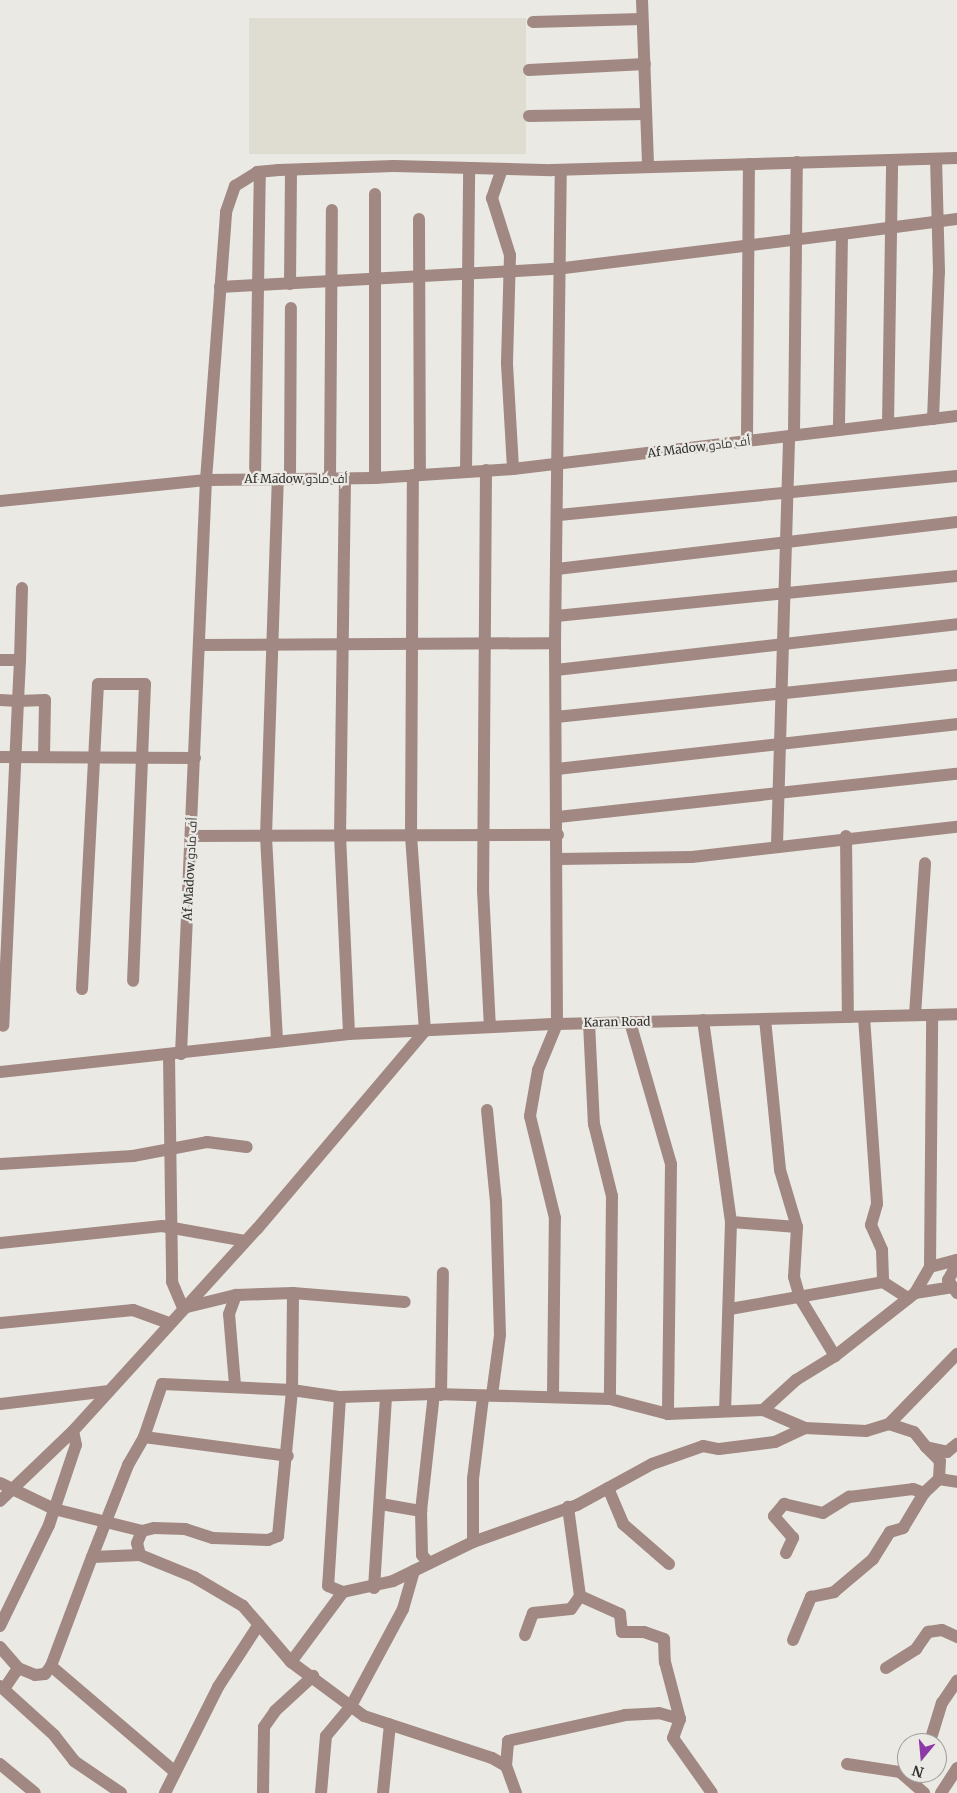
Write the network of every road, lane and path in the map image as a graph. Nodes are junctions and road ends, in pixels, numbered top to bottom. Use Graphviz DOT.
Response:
graph roads {
  1 [pos="642,0"];
  2 [pos="642,19"];
  3 [pos="533,22"];
  4 [pos="645,64"];
  5 [pos="529,70"];
  6 [pos="646,114"];
  7 [pos="529,116"];
  8 [pos="957,158"];
  9 [pos="936,159"];
  10 [pos="892,160"];
  11 [pos="797,162"];
  12 [pos="749,164"];
  13 [pos="648,166"];
  14 [pos="469,168"];
  15 [pos="502,169"];
  16 [pos="291,170"];
  17 [pos="561,170"];
  18 [pos="260,172"];
  19 [pos="376,194"];
  20 [pos="332,210"];
  21 [pos="419,219"];
  22 [pos="957,219"];
  23 [pos="937,222"];
  24 [pos="891,228"];
  25 [pos="842,234"];
  26 [pos="798,240"];
  27 [pos="752,245"];
  28 [pos="561,269"];
  29 [pos="511,272"];
  30 [pos="466,275"];
  31 [pos="420,278"];
  32 [pos="376,280"];
  33 [pos="331,282"];
  34 [pos="290,284"];
  35 [pos="258,286"];
  36 [pos="220,287"];
  37 [pos="291,308"];
  38 [pos="957,416"];
  39 [pos="933,419"];
  40 [pos="888,424"];
  41 [pos="839,430"];
  42 [pos="791,436"];
  43 [pos="746,441"];
  44 [pos="560,464"];
  45 [pos="513,469"];
  46 [pos="486,470"];
  47 [pos="466,472"];
  48 [pos="417,475"];
  49 [pos="957,476"];
  50 [pos="375,478"];
  51 [pos="255,479"];
  52 [pos="284,479"];
  53 [pos="330,479"];
  54 [pos="345,479"];
  55 [pos="206,480"];
  56 [pos="787,489"];
  57 [pos="0,501"];
  58 [pos="559,515"];
  59 [pos="957,522"];
  60 [pos="786,542"];
  61 [pos="557,569"];
  62 [pos="957,576"];
  63 [pos="22,588"];
  64 [pos="784,593"];
  65 [pos="556,616"];
  66 [pos="957,624"];
  67 [pos="412,644"];
  68 [pos="486,644"];
  69 [pos="555,644"];
  70 [pos="783,644"];
  71 [pos="199,645"];
  72 [pos="275,645"];
  73 [pos="340,645"];
  74 [pos="0,660"];
  75 [pos="20,660"];
  76 [pos="556,670"];
  77 [pos="957,675"];
  78 [pos="781,694"];
  79 [pos="0,700"];
  80 [pos="18,701"];
  81 [pos="556,717"];
  82 [pos="957,724"];
  83 [pos="780,744"];
  84 [pos="0,757"];
  85 [pos="16,757"];
  86 [pos="44,757"];
  87 [pos="93,757"];
  88 [pos="142,757"];
  89 [pos="195,758"];
  90 [pos="557,769"];
  91 [pos="957,774"];
  92 [pos="778,794"];
  93 [pos="558,817"];
  94 [pos="957,827"];
  95 [pos="412,835"];
  96 [pos="485,835"];
  97 [pos="558,835"];
  98 [pos="191,836"];
  99 [pos="266,836"];
  100 [pos="340,836"];
  101 [pos="846,836"];
  102 [pos="777,846"];
  103 [pos="558,859"];
  104 [pos="925,863"];
  105 [pos="133,981"];
  106 [pos="82,989"];
  107 [pos="957,1014"];
  108 [pos="915,1015"];
  109 [pos="932,1015"];
  110 [pos="864,1016"];
  111 [pos="848,1017"];
  112 [pos="765,1019"];
  113 [pos="703,1020"];
  114 [pos="630,1022"];
  115 [pos="589,1023"];
  116 [pos="557,1024"];
  117 [pos="3,1026"];
  118 [pos="490,1027"];
  119 [pos="425,1030"];
  120 [pos="350,1034"];
  121 [pos="277,1040"];
  122 [pos="175,1054"];
  123 [pos="0,1072"];
  124 [pos="487,1110"];
  125 [pos="248,1147"];
  126 [pos="171,1149"];
  127 [pos="0,1164"];
  128 [pos="731,1222"];
  129 [pos="173,1227"];
  130 [pos="797,1227"];
  131 [pos="245,1241"];
  132 [pos="0,1243"];
  133 [pos="957,1260"];
  134 [pos="957,1264"];
  135 [pos="930,1267"];
  136 [pos="443,1273"];
  137 [pos="883,1282"];
  138 [pos="955,1290"];
  139 [pos="293,1293"];
  140 [pos="236,1294"];
  141 [pos="911,1295"];
  142 [pos="800,1298"];
  143 [pos="406,1302"];
  144 [pos="183,1308"];
  145 [pos="730,1309"];
  146 [pos="0,1323"];
  147 [pos="169,1323"];
  148 [pos="957,1354"];
  149 [pos="836,1356"];
  150 [pos="235,1385"];
  151 [pos="292,1390"];
  152 [pos="108,1391"];
  153 [pos="437,1394"];
  154 [pos="488,1396"];
  155 [pos="553,1396"];
  156 [pos="340,1397"];
  157 [pos="386,1398"];
  158 [pos="610,1399"];
  159 [pos="0,1404"];
  160 [pos="725,1410"];
  161 [pos="763,1410"];
  162 [pos="668,1414"];
  163 [pos="889,1424"];
  164 [pos="805,1428"];
  165 [pos="73,1431"];
  166 [pos="144,1437"];
  167 [pos="957,1444"];
  168 [pos="926,1448"];
  169 [pos="288,1456"];
  170 [pos="939,1479"];
  171 [pos="957,1482"];
  172 [pos="0,1483"];
  173 [pos="14,1488"];
  174 [pos="608,1488"];
  175 [pos="924,1494"];
  176 [pos="0,1501"];
  177 [pos="381,1504"];
  178 [pos="568,1507"];
  179 [pos="54,1509"];
  180 [pos="421,1511"];
  181 [pos="106,1522"];
  182 [pos="142,1531"];
  183 [pos="473,1542"];
  184 [pos="786,1553"];
  185 [pos="140,1555"];
  186 [pos="92,1557"];
  187 [pos="429,1563"];
  188 [pos="669,1564"];
  189 [pos="414,1571"];
  190 [pos="374,1588"];
  191 [pos="343,1592"];
  192 [pos="580,1596"];
  193 [pos="259,1624"];
  194 [pos="0,1626"];
  195 [pos="525,1635"];
  196 [pos="957,1638"];
  197 [pos="793,1640"];
  198 [pos="0,1647"];
  199 [pos="291,1662"];
  200 [pos="52,1666"];
  201 [pos="18,1668"];
  202 [pos="886,1668"];
  203 [pos="313,1676"];
  204 [pos="957,1680"];
  205 [pos="2,1688"];
  206 [pos="351,1706"];
  207 [pos="680,1719"];
  208 [pos="390,1724"];
  209 [pos="933,1733"];
  210 [pos="0,1764"];
  211 [pos="847,1764"];
  212 [pos="506,1766"];
  213 [pos="957,1768"];
  214 [pos="175,1772"];
  215 [pos="35,1793"];
  216 [pos="121,1793"];
  217 [pos="165,1793"];
  218 [pos="263,1793"];
  219 [pos="321,1793"];
  220 [pos="383,1793"];
  221 [pos="516,1793"];
  222 [pos="712,1793"];
  223 [pos="924,1793"];
  224 [pos="941,1793"];
  1 -- 2 [label="street"];
  2 -- 3 [label="street"];
  2 -- 4 [label="street"];
  4 -- 5 [label="street"];
  4 -- 6 [label="street"];
  6 -- 7 [label="street"];
  6 -- 13 [label="street"];
  8 -- 9 [label="street"];
  9 -- 10 [label="street"];
  9 -- 23 [label="street"];
  10 -- 11 [label="street"];
  10 -- 24 [label="street"];
  11 -- 12 [label="street"];
  11 -- 26 [label="street"];
  12 -- 13 [label="street"];
  12 -- 27 [label="street"];
  13 -- 17 [label="street"];
  14 -- 15 [label="street"];
  14 -- 16 [label="street"];
  14 -- 30 [label="street"];
  15 -- 17 [label="street"];
  15 -- 29 [label="street"];
  16 -- 18 [label="street"];
  16 -- 34 [label="street"];
  17 -- 28 [label="street"];
  18 -- 35 [label="street"];
  18 -- 36 [label="street"];
  19 -- 32 [label="street"];
  20 -- 33 [label="street"];
  21 -- 31 [label="street"];
  22 -- 23 [label="street"];
  23 -- 24 [label="street"];
  23 -- 39 [label="street"];
  24 -- 25 [label="street"];
  24 -- 40 [label="street"];
  25 -- 26 [label="street"];
  25 -- 41 [label="street"];
  26 -- 27 [label="street"];
  26 -- 42 [label="street"];
  27 -- 28 [label="street"];
  27 -- 43 [label="street"];
  28 -- 29 [label="street"];
  28 -- 44 [label="street"];
  29 -- 30 [label="street"];
  29 -- 45 [label="street"];
  30 -- 31 [label="street"];
  30 -- 47 [label="street"];
  31 -- 32 [label="street"];
  31 -- 48 [label="street"];
  32 -- 33 [label="street"];
  32 -- 50 [label="street"];
  33 -- 34 [label="street"];
  33 -- 53 [label="street"];
  34 -- 35 [label="street"];
  35 -- 36 [label="street"];
  35 -- 51 [label="street"];
  36 -- 55 [label="street"];
  37 -- 52 [label="street"];
  38 -- 39 [label="street, Af Madow أف مادو"];
  39 -- 40 [label="street, Af Madow أف مادو"];
  40 -- 41 [label="street, Af Madow أف مادو"];
  41 -- 42 [label="street, Af Madow أف مادو"];
  42 -- 43 [label="street, Af Madow أف مادو"];
  42 -- 56 [label="street"];
  43 -- 44 [label="street, Af Madow أف مادو"];
  44 -- 45 [label="street, Af Madow أف مادو"];
  44 -- 58 [label="street"];
  45 -- 46 [label="street, Af Madow أف مادو"];
  46 -- 47 [label="street, Af Madow أف مادو"];
  46 -- 68 [label="street"];
  47 -- 48 [label="street, Af Madow أف مادو"];
  48 -- 50 [label="street, Af Madow أف مادو"];
  48 -- 67 [label="street"];
  49 -- 56 [label="street"];
  50 -- 54 [label="street, Af Madow أف مادو"];
  51 -- 52 [label="street, Af Madow أف مادو"];
  51 -- 55 [label="street, Af Madow أف مادو"];
  52 -- 53 [label="street, Af Madow أف مادو"];
  52 -- 72 [label="street"];
  53 -- 54 [label="street, Af Madow أف مادو"];
  54 -- 73 [label="street"];
  55 -- 57 [label="street"];
  55 -- 71 [label="street, Af Madow أف مادو"];
  56 -- 58 [label="street"];
  56 -- 60 [label="street"];
  58 -- 61 [label="street"];
  59 -- 60 [label="street"];
  60 -- 61 [label="street"];
  60 -- 64 [label="street"];
  61 -- 65 [label="street"];
  62 -- 64 [label="street"];
  63 -- 75 [label="street"];
  64 -- 65 [label="street"];
  64 -- 70 [label="street"];
  65 -- 69 [label="street"];
  66 -- 70 [label="street"];
  67 -- 68 [label="street"];
  67 -- 73 [label="street"];
  67 -- 95 [label="street"];
  68 -- 69 [label="street"];
  68 -- 96 [label="street"];
  69 -- 76 [label="street"];
  70 -- 76 [label="street"];
  70 -- 78 [label="street"];
  71 -- 72 [label="street"];
  71 -- 89 [label="street, Af Madow أف مادو"];
  72 -- 73 [label="street"];
  72 -- 99 [label="street"];
  73 -- 100 [label="street"];
  74 -- 75 [label="street"];
  75 -- 80 [label="street"];
  76 -- 81 [label="street"];
  77 -- 78 [label="street"];
  78 -- 81 [label="street"];
  78 -- 83 [label="street"];
  79 -- 80 [label="street"];
  80 -- 85 [label="street"];
  80 -- 86 [label="street"];
  81 -- 90 [label="street"];
  82 -- 83 [label="street"];
  83 -- 90 [label="street"];
  83 -- 92 [label="street"];
  84 -- 85 [label="street"];
  85 -- 86 [label="street"];
  85 -- 117 [label="street"];
  86 -- 87 [label="street"];
  87 -- 88 [label="street"];
  87 -- 88 [label="street"];
  87 -- 106 [label="street"];
  88 -- 89 [label="street"];
  88 -- 105 [label="street"];
  89 -- 98 [label="street, Af Madow أف مادو"];
  90 -- 93 [label="street"];
  91 -- 92 [label="street"];
  92 -- 93 [label="street"];
  92 -- 102 [label="street"];
  93 -- 97 [label="street"];
  94 -- 101 [label="street"];
  95 -- 96 [label="street"];
  95 -- 100 [label="street"];
  95 -- 119 [label="street"];
  96 -- 97 [label="street"];
  96 -- 118 [label="street"];
  97 -- 103 [label="street"];
  98 -- 99 [label="street"];
  98 -- 122 [label="street, Af Madow أف مادو"];
  99 -- 100 [label="street"];
  99 -- 121 [label="street"];
  100 -- 120 [label="street"];
  101 -- 102 [label="street"];
  101 -- 111 [label="street"];
  102 -- 103 [label="street"];
  103 -- 116 [label="street"];
  104 -- 108 [label="street"];
  107 -- 109 [label="street, Karan Road"];
  108 -- 109 [label="street, Karan Road"];
  108 -- 110 [label="street, Karan Road"];
  109 -- 135 [label="street"];
  110 -- 111 [label="street, Karan Road"];
  110 -- 137 [label="street"];
  111 -- 112 [label="street, Karan Road"];
  112 -- 113 [label="street, Karan Road"];
  112 -- 130 [label="street"];
  113 -- 114 [label="street, Karan Road"];
  113 -- 128 [label="street"];
  114 -- 115 [label="street, Karan Road"];
  114 -- 162 [label="street"];
  115 -- 116 [label="street, Karan Road"];
  115 -- 158 [label="street"];
  116 -- 118 [label="street, Karan Road"];
  116 -- 155 [label="street"];
  118 -- 119 [label="street, Karan Road"];
  119 -- 120 [label="street, Karan Road"];
  119 -- 131 [label="street"];
  120 -- 121 [label="street, Karan Road"];
  121 -- 122 [label="street, Karan Road"];
  122 -- 123 [label="street, Karan Road"];
  122 -- 126 [label="street, Af Madow أف مادو"];
  124 -- 154 [label="street"];
  125 -- 126 [label="street"];
  126 -- 127 [label="street"];
  126 -- 129 [label="street, Af Madow أف مادو"];
  128 -- 130 [label="street"];
  128 -- 145 [label="street"];
  129 -- 131 [label="street"];
  129 -- 132 [label="street"];
  129 -- 144 [label="street, Af Madow أف مادو"];
  130 -- 142 [label="street"];
  131 -- 144 [label="street"];
  133 -- 135 [label="street"];
  134 -- 138 [label="street"];
  135 -- 141 [label="street"];
  136 -- 153 [label="street"];
  137 -- 141 [label="street"];
  137 -- 142 [label="street"];
  138 -- 141 [label="street"];
  139 -- 140 [label="street"];
  139 -- 143 [label="street"];
  139 -- 151 [label="street"];
  140 -- 144 [label="street"];
  140 -- 150 [label="street"];
  141 -- 149 [label="street"];
  142 -- 145 [label="street"];
  142 -- 149 [label="street"];
  144 -- 147 [label="street"];
  145 -- 160 [label="street"];
  146 -- 147 [label="street"];
  147 -- 152 [label="street"];
  148 -- 163 [label="street"];
  149 -- 161 [label="street"];
  150 -- 151 [label="street"];
  150 -- 166 [label="street"];
  151 -- 156 [label="street"];
  151 -- 169 [label="street"];
  152 -- 159 [label="street"];
  152 -- 165 [label="street"];
  153 -- 154 [label="street"];
  153 -- 157 [label="street"];
  153 -- 180 [label="street"];
  154 -- 155 [label="street"];
  154 -- 183 [label="street"];
  155 -- 158 [label="street"];
  156 -- 157 [label="street"];
  156 -- 191 [label="street"];
  157 -- 177 [label="street"];
  158 -- 162 [label="street"];
  160 -- 161 [label="street"];
  160 -- 162 [label="street"];
  161 -- 164 [label="street"];
  163 -- 164 [label="street"];
  163 -- 168 [label="street"];
  164 -- 174 [label="street"];
  165 -- 173 [label="street"];
  165 -- 179 [label="street"];
  166 -- 169 [label="street"];
  166 -- 181 [label="street"];
  167 -- 168 [label="street"];
  168 -- 170 [label="street"];
  169 -- 182 [label="street"];
  170 -- 171 [label="street"];
  170 -- 175 [label="street"];
  172 -- 173 [label="street"];
  173 -- 176 [label="street"];
  173 -- 179 [label="street"];
  174 -- 178 [label="street"];
  174 -- 188 [label="street"];
  175 -- 184 [label="street"];
  175 -- 197 [label="street"];
  177 -- 180 [label="street"];
  177 -- 190 [label="street"];
  178 -- 183 [label="street"];
  178 -- 192 [label="street"];
  179 -- 181 [label="street"];
  179 -- 194 [label="street"];
  180 -- 187 [label="street"];
  181 -- 182 [label="street"];
  181 -- 186 [label="street"];
  182 -- 185 [label="street"];
  183 -- 187 [label="street"];
  185 -- 186 [label="street"];
  185 -- 193 [label="street"];
  186 -- 200 [label="street"];
  187 -- 189 [label="street"];
  189 -- 190 [label="street"];
  189 -- 206 [label="street"];
  190 -- 191 [label="street"];
  191 -- 199 [label="street"];
  192 -- 195 [label="street"];
  192 -- 207 [label="street"];
  193 -- 199 [label="street"];
  193 -- 214 [label="street"];
  196 -- 202 [label="street"];
  198 -- 201 [label="street"];
  199 -- 203 [label="street"];
  200 -- 201 [label="street"];
  200 -- 214 [label="street"];
  201 -- 205 [label="street"];
  203 -- 206 [label="street"];
  203 -- 218 [label="street"];
  204 -- 209 [label="street"];
  205 -- 216 [label="street"];
  206 -- 208 [label="street"];
  206 -- 219 [label="street"];
  207 -- 212 [label="street"];
  207 -- 222 [label="street"];
  208 -- 212 [label="street"];
  208 -- 220 [label="street"];
  210 -- 215 [label="street"];
  211 -- 223 [label="street"];
  212 -- 221 [label="street"];
  213 -- 224 [label="street"];
  214 -- 217 [label="street"];
}
